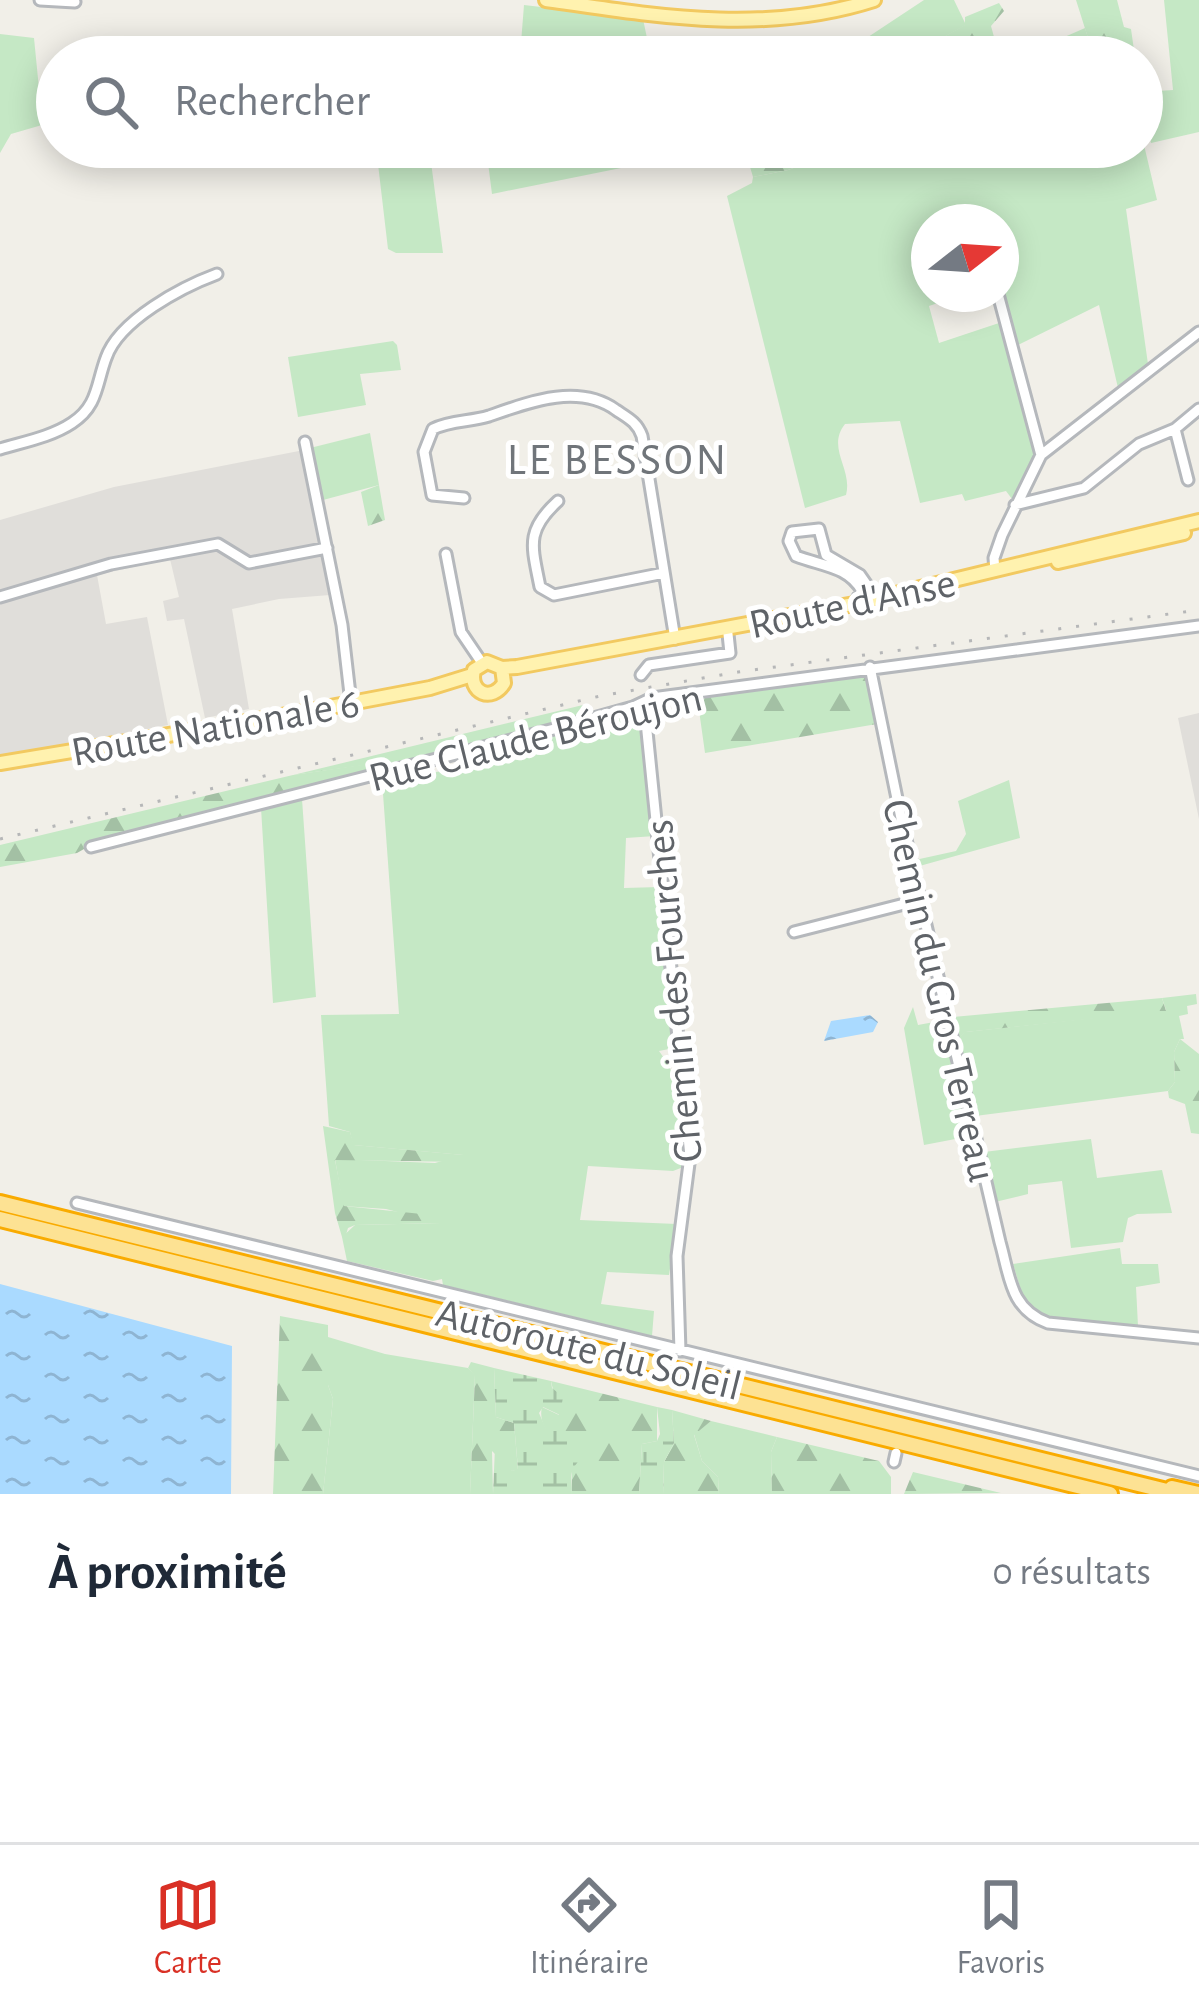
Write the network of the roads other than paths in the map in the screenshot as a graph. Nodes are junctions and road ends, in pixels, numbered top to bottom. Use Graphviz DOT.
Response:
graph roads {
  1 [pos="40,0"];
  2 [pos="546,0"];
  3 [pos="874,0"];
  4 [pos="75,2"];
  5 [pos="628,6"];
  6 [pos="217,274"];
  7 [pos="1003,312"];
  8 [pos="1199,332"];
  9 [pos="1199,409"];
  10 [pos="1175,429"];
  11 [pos="305,442"];
  12 [pos="0,449"];
  13 [pos="1041,455"];
  14 [pos="1188,480"];
  15 [pos="464,498"];
  16 [pos="558,501"];
  17 [pos="1015,505"];
  18 [pos="1199,525"];
  19 [pos="326,548"];
  20 [pos="446,554"];
  21 [pos="995,571"];
  22 [pos="664,573"];
  23 [pos="0,597"];
  24 [pos="876,598"];
  25 [pos="854,604"];
  26 [pos="1199,626"];
  27 [pos="728,634"];
  28 [pos="675,639"];
  29 [pos="482,663"];
  30 [pos="870,667"];
  31 [pos="503,672"];
  32 [pos="641,675"];
  33 [pos="473,680"];
  34 [pos="644,702"];
  35 [pos="351,703"];
  36 [pos="0,766"];
  37 [pos="92,847"];
  38 [pos="920,900"];
  39 [pos="794,932"];
  40 [pos="0,1203"];
  41 [pos="77,1204"];
  42 [pos="0,1219"];
  43 [pos="1199,1338"];
  44 [pos="680,1347"];
  45 [pos="1067,1466"];
  46 [pos="1199,1476"];
  47 [pos="1106,1493"];
  48 [pos="1179,1494"];
  49 [pos="1198,1494"];
  1 -- 4 [label="street"];
  2 -- 5 [label="main road"];
  3 -- 5 [label="main road"];
  6 -- 12 [label="street"];
  7 -- 13 [label="street"];
  8 -- 13 [label="street"];
  9 -- 10 [label="street"];
  10 -- 14 [label="street"];
  10 -- 17 [label="street"];
  11 -- 19 [label="street"];
  13 -- 17 [label="street"];
  15 -- 22 [label="street"];
  16 -- 22 [label="street"];
  17 -- 21 [label="street"];
  18 -- 21 [label="main road, Route d'Anse"];
  18 -- 27 [label="main road, Route d'Anse"];
  19 -- 23 [label="street"];
  19 -- 35 [label="street"];
  20 -- 29 [label="street"];
  21 -- 24 [label="main road, Route d'Anse"];
  22 -- 28 [label="street"];
  24 -- 25 [label="main road, Route d'Anse"];
  24 -- 25 [label="street"];
  25 -- 28 [label="main road, Route d'Anse"];
  26 -- 30 [label="street, Rue Claude Béroujon"];
  27 -- 31 [label="main road, Route d'Anse"];
  27 -- 32 [label="street"];
  28 -- 31 [label="main road, Route d'Anse"];
  29 -- 31 [label="main road"];
  29 -- 33 [label="main road"];
  30 -- 34 [label="street, Rue Claude Béroujon"];
  30 -- 38 [label="street, Chemin du Gros Terreau"];
  31 -- 33 [label="main road"];
  33 -- 35 [label="main road, Route Nationale 6"];
  34 -- 37 [label="street, Rue Claude Béroujon"];
  34 -- 44 [label="street, Chemin des Fourches"];
  35 -- 36 [label="main road, Route Nationale 6"];
  38 -- 39 [label="street"];
  38 -- 43 [label="street, Chemin du Gros Terreau"];
  40 -- 45 [label="highway, Autoroute du Soleil"];
  41 -- 44 [label="street"];
  42 -- 47 [label="highway, Autoroute du Soleil"];
  44 -- 46 [label="street"];
  45 -- 48 [label="highway, Autoroute du Soleil"];
  45 -- 49 [label="highway"];
}
